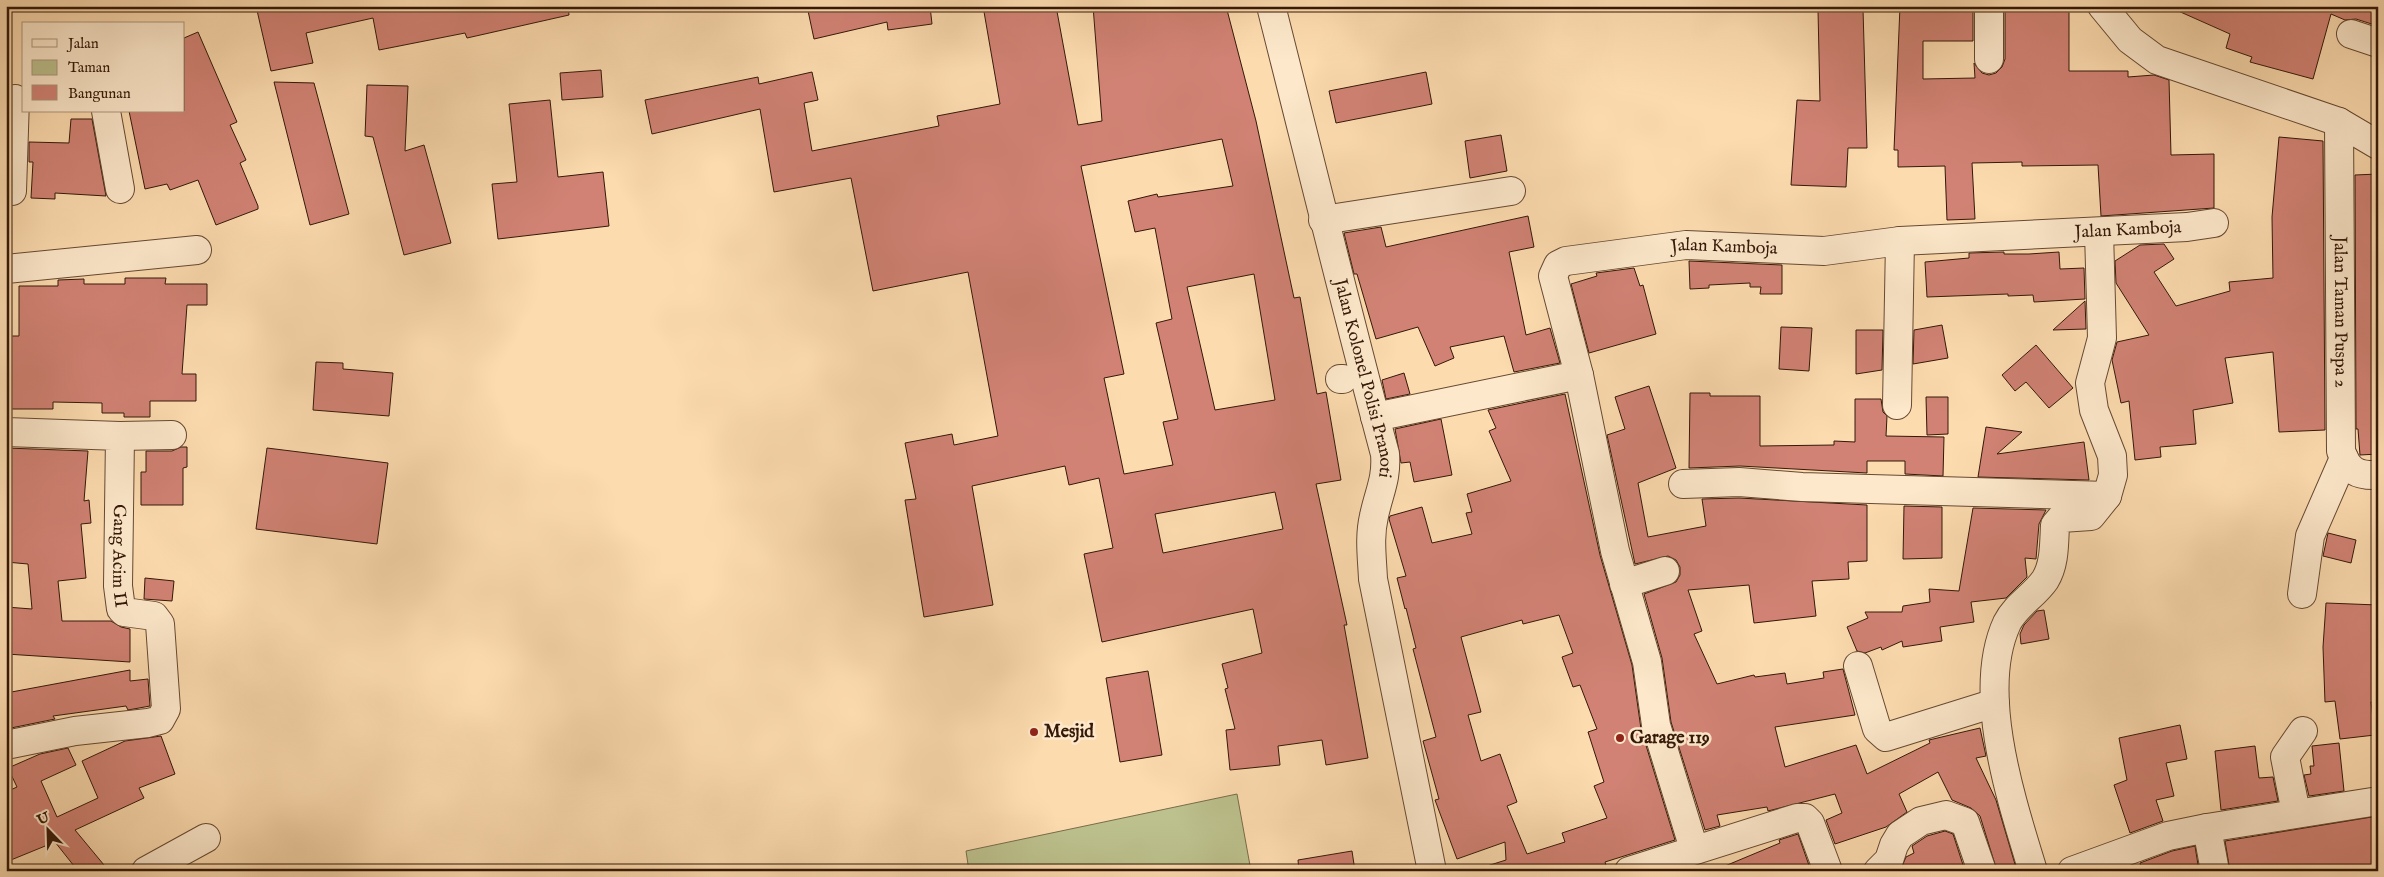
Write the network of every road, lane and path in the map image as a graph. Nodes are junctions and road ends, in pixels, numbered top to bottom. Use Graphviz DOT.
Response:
graph roads {
  1 [pos="1271,6"];
  2 [pos="1989,6"];
  3 [pos="2102,6"];
  4 [pos="2351,34"];
  5 [pos="2378,43"];
  6 [pos="1990,59"];
  7 [pos="15,99"];
  8 [pos="106,112"];
  9 [pos="2338,122"];
  10 [pos="2378,145"];
  11 [pos="120,189"];
  12 [pos="1510,191"];
  13 [pos="12,192"];
  14 [pos="1323,220"];
  15 [pos="2214,223"];
  16 [pos="2099,232"];
  17 [pos="1900,241"];
  18 [pos="197,250"];
  19 [pos="6,269"];
  20 [pos="1579,375"];
  21 [pos="1897,405"];
  22 [pos="1375,417"];
  23 [pos="6,432"];
  24 [pos="172,434"];
  25 [pos="120,436"];
  26 [pos="2344,458"];
  27 [pos="2378,475"];
  28 [pos="1683,484"];
  29 [pos="2107,496"];
  30 [pos="1665,571"];
  31 [pos="1624,584"];
  32 [pos="2302,594"];
  33 [pos="1858,666"];
  34 [pos="1995,703"];
  35 [pos="2303,731"];
  36 [pos="6,745"];
  37 [pos="2372,802"];
  38 [pos="2296,813"];
  39 [pos="2207,828"];
  40 [pos="206,838"];
  41 [pos="1694,849"];
  42 [pos="1639,869"];
  43 [pos="146,871"];
  44 [pos="1432,871"];
  45 [pos="1828,871"];
  46 [pos="1878,871"];
  47 [pos="1982,871"];
  48 [pos="2033,871"];
  49 [pos="2072,871"];
  50 [pos="2215,871"];
  1 -- 14 [label="street, Jalan Kolonel Polisi Pranoti"];
  2 -- 6 [label="street"];
  3 -- 9 [label="street"];
  4 -- 5 [label="street"];
  7 -- 13 [label="street"];
  8 -- 11 [label="street"];
  9 -- 10 [label="street"];
  9 -- 26 [label="street, Jalan Taman Puspa 2"];
  12 -- 14 [label="street"];
  14 -- 22 [label="street, Jalan Kolonel Polisi Pranoti"];
  15 -- 16 [label="street, Jalan Kamboja"];
  16 -- 17 [label="street, Jalan Kamboja"];
  16 -- 29 [label="street"];
  17 -- 20 [label="street, Jalan Kamboja"];
  17 -- 21 [label="street"];
  18 -- 19 [label="street"];
  20 -- 22 [label="street"];
  20 -- 31 [label="street"];
  22 -- 44 [label="street, Jalan Kolonel Polisi Pranoti"];
  23 -- 25 [label="street"];
  24 -- 25 [label="street"];
  25 -- 36 [label="street, Gang Acim II"];
  26 -- 27 [label="street"];
  26 -- 32 [label="street"];
  28 -- 29 [label="street"];
  29 -- 34 [label="street"];
  30 -- 31 [label="street"];
  31 -- 41 [label="street"];
  33 -- 34 [label="street"];
  34 -- 48 [label="street"];
  35 -- 38 [label="street"];
  37 -- 38 [label="street"];
  38 -- 39 [label="street"];
  39 -- 49 [label="street"];
  39 -- 50 [label="street"];
  40 -- 43 [label="street"];
  41 -- 42 [label="street"];
  41 -- 45 [label="street"];
  46 -- 47 [label="street"];
}
